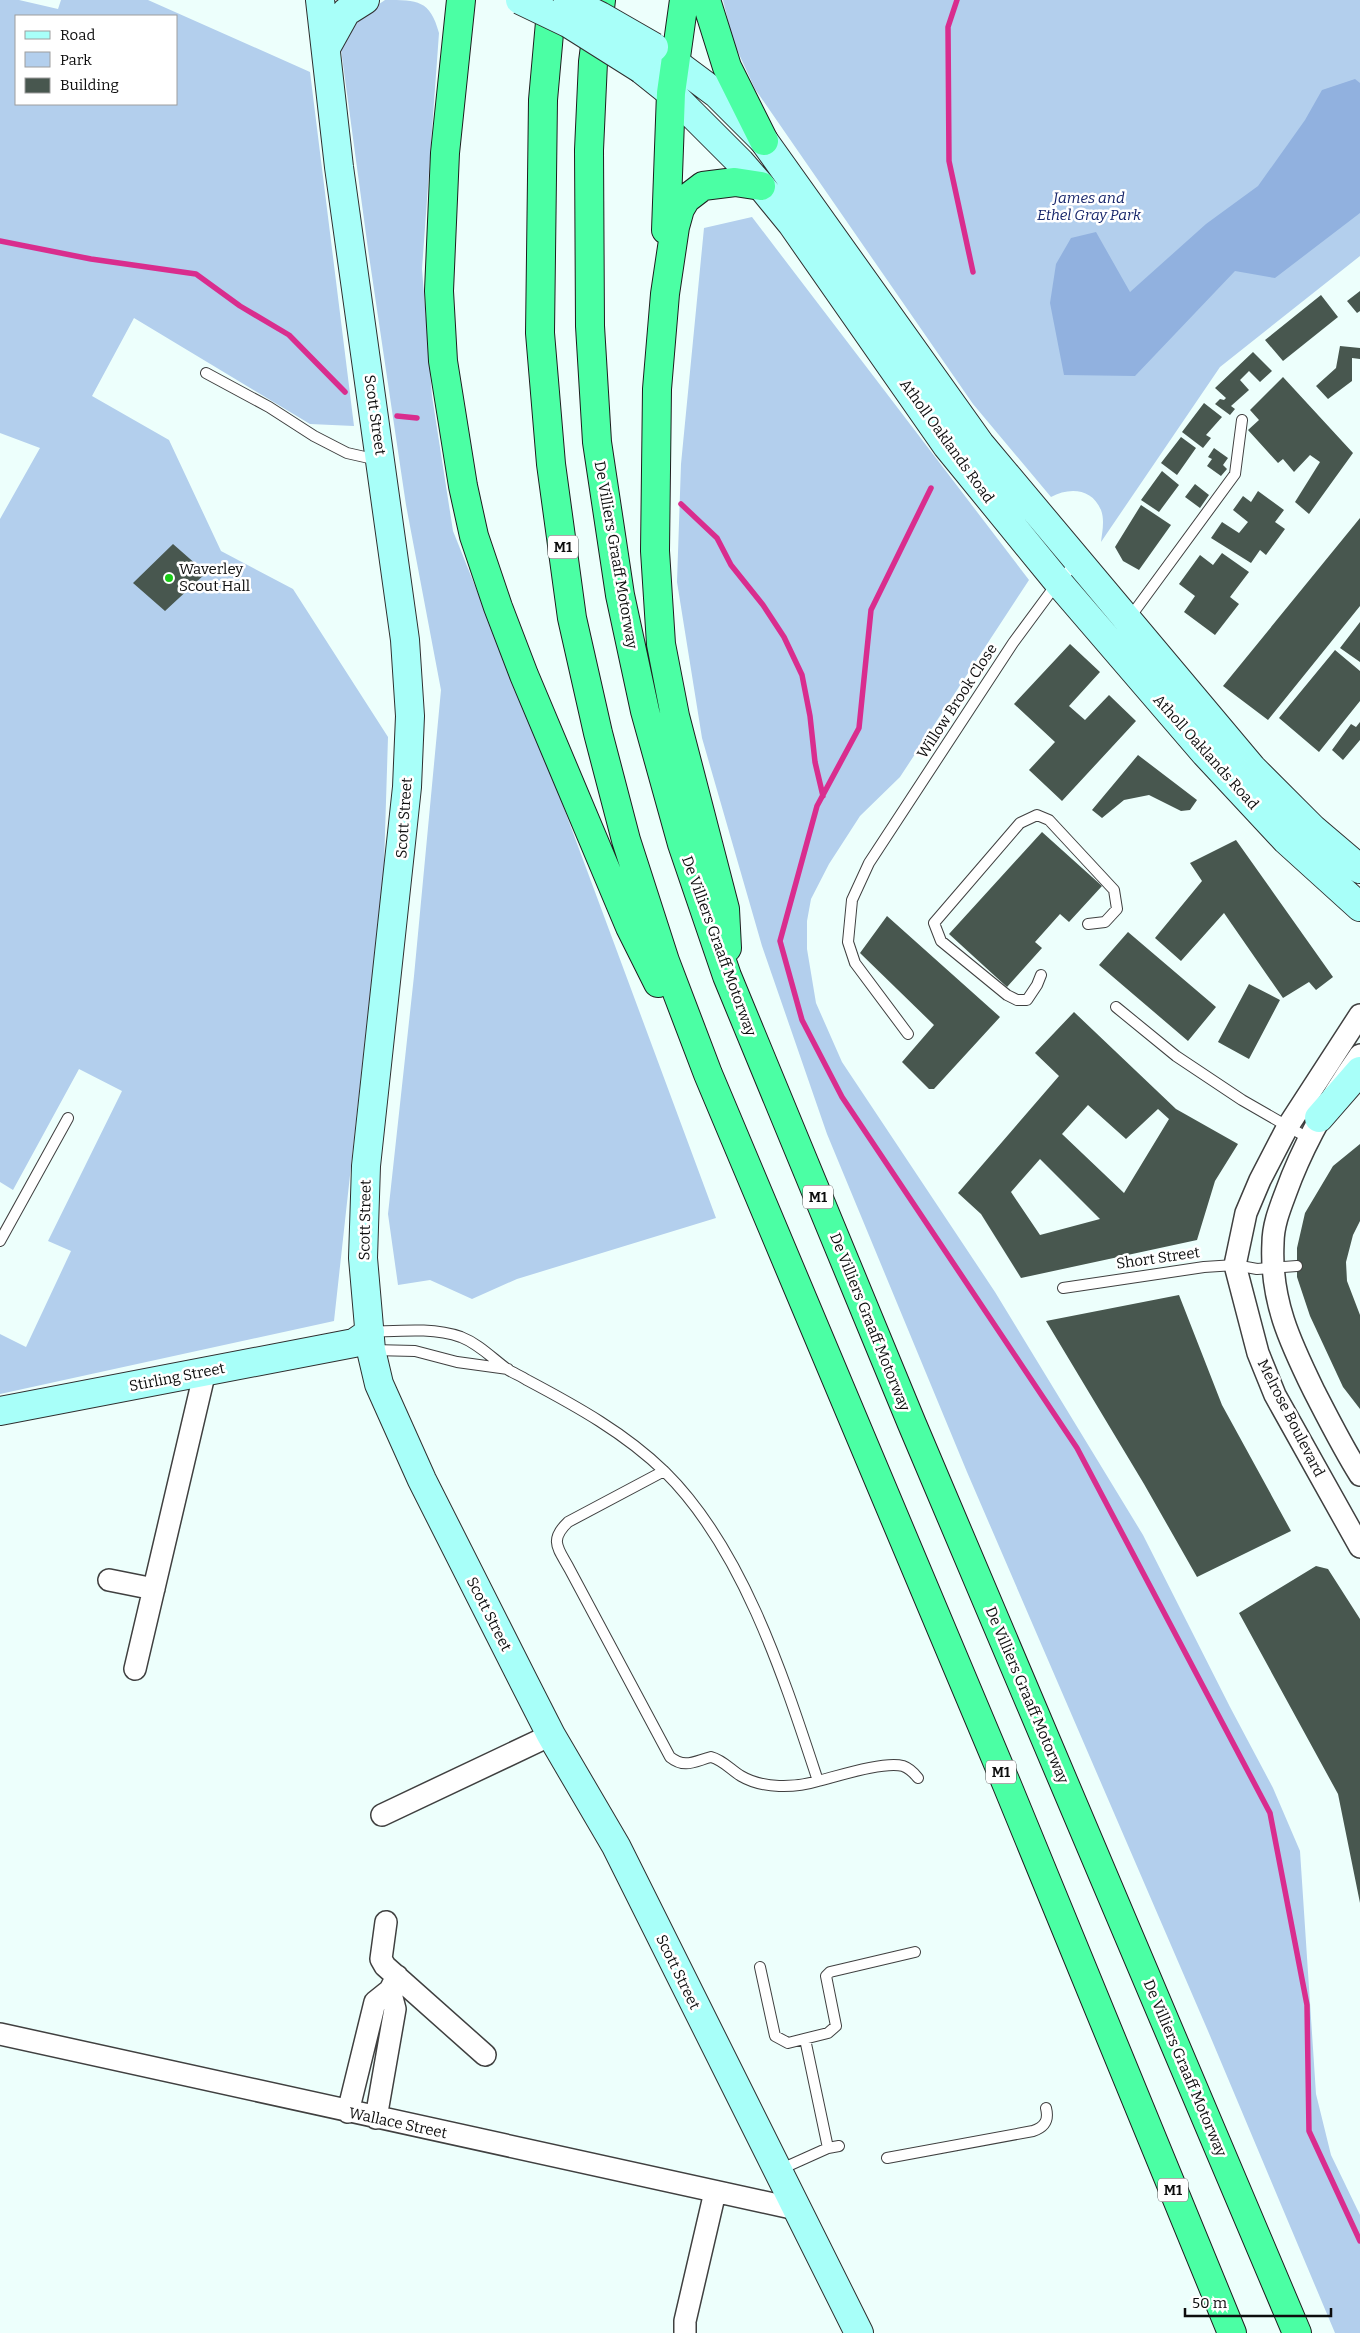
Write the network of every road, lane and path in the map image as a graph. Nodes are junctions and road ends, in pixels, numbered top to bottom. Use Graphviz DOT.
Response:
graph roads {
  1 [pos="320,0"];
  2 [pos="365,0"];
  3 [pos="461,0"];
  4 [pos="520,0"];
  5 [pos="552,0"];
  6 [pos="568,0"];
  7 [pos="601,0"];
  8 [pos="684,0"];
  9 [pos="706,0"];
  10 [pos="326,48"];
  11 [pos="657,59"];
  12 [pos="671,93"];
  13 [pos="764,141"];
  14 [pos="761,186"];
  15 [pos="665,294"];
  16 [pos="206,373"];
  17 [pos="1242,420"];
  18 [pos="381,460"];
  19 [pos="1077,562"];
  20 [pos="1058,582"];
  21 [pos="1128,621"];
  22 [pos="1360,869"];
  23 [pos="1360,907"];
  24 [pos="1088,924"];
  25 [pos="1041,975"];
  26 [pos="726,976"];
  27 [pos="1116,1007"];
  28 [pos="1360,1015"];
  29 [pos="908,1034"];
  30 [pos="1360,1055"];
  31 [pos="1360,1071"];
  32 [pos="708,1074"];
  33 [pos="68,1118"];
  34 [pos="1288,1126"];
  35 [pos="1314,1128"];
  36 [pos="0,1241"];
  37 [pos="1235,1265"];
  38 [pos="1297,1266"];
  39 [pos="1265,1268"];
  40 [pos="1063,1288"];
  41 [pos="365,1342"];
  42 [pos="508,1369"];
  43 [pos="205,1372"];
  44 [pos="0,1411"];
  45 [pos="664,1471"];
  46 [pos="1360,1475"];
  47 [pos="1352,1513"];
  48 [pos="1360,1547"];
  49 [pos="109,1580"];
  50 [pos="154,1589"];
  51 [pos="135,1669"];
  52 [pos="551,1735"];
  53 [pos="918,1778"];
  54 [pos="818,1781"];
  55 [pos="382,1815"];
  56 [pos="386,1922"];
  57 [pos="915,1952"];
  58 [pos="760,1967"];
  59 [pos="393,1983"];
  60 [pos="0,2034"];
  61 [pos="805,2039"];
  62 [pos="485,2055"];
  63 [pos="1046,2108"];
  64 [pos="348,2112"];
  65 [pos="376,2118"];
  66 [pos="839,2146"];
  67 [pos="828,2148"];
  68 [pos="887,2158"];
  69 [pos="778,2170"];
  70 [pos="716,2192"];
  71 [pos="796,2209"];
  72 [pos="685,2333"];
  73 [pos="859,2333"];
  74 [pos="1232,2333"];
  75 [pos="1297,2333"];
  1 -- 10 [label="street, Scott Street"];
  2 -- 10 [label="street"];
  3 -- 32 [label="highway"];
  4 -- 11 [label="street, Atholl Oaklands Road, bridge"];
  5 -- 32 [label="highway, M1"];
  6 -- 11 [label="street, Atholl Oaklands Road, bridge"];
  7 -- 26 [label="highway, De Villiers Graaff Motorway / M1"];
  8 -- 11 [label="highway"];
  9 -- 13 [label="highway"];
  10 -- 18 [label="street, Scott Street"];
  11 -- 12 [label="street, Atholl Oaklands Road"];
  11 -- 13 [label="street, Atholl Oaklands Road"];
  12 -- 14 [label="street, Atholl Oaklands Road"];
  12 -- 15 [label="highway"];
  13 -- 19 [label="street, Atholl Oaklands Road"];
  14 -- 15 [label="highway"];
  14 -- 20 [label="street, Atholl Oaklands Road"];
  15 -- 26 [label="highway"];
  16 -- 18 [label="lane"];
  17 -- 21 [label="lane"];
  18 -- 41 [label="street, Scott Street"];
  19 -- 20 [label="lane, Willow Brook Close"];
  19 -- 21 [label="street, Atholl Oaklands Road"];
  20 -- 23 [label="street, Atholl Oaklands Road"];
  20 -- 29 [label="lane, Willow Brook Close"];
  21 -- 22 [label="street, Atholl Oaklands Road"];
  24 -- 25 [label="lane"];
  26 -- 75 [label="highway, De Villiers Graaff Motorway / M1"];
  27 -- 34 [label="lane"];
  28 -- 34 [label="street, Melrose Boulevard"];
  30 -- 35 [label="street"];
  31 -- 35 [label="street"];
  32 -- 74 [label="highway, M1"];
  33 -- 36 [label="lane"];
  34 -- 35 [label="lane"];
  34 -- 37 [label="street, Melrose Boulevard"];
  35 -- 39 [label="street"];
  37 -- 39 [label="lane, Short Street"];
  37 -- 40 [label="lane, Short Street"];
  37 -- 47 [label="street, Melrose Boulevard"];
  38 -- 39 [label="lane, Short Street"];
  39 -- 46 [label="street"];
  41 -- 42 [label="lane"];
  41 -- 42 [label="lane"];
  41 -- 43 [label="street, Stirling Street"];
  41 -- 52 [label="street, Scott Street"];
  42 -- 45 [label="lane"];
  43 -- 44 [label="street, Stirling Street"];
  43 -- 50 [label="street"];
  45 -- 54 [label="lane"];
  45 -- 54 [label="lane"];
  47 -- 48 [label="street, Melrose Boulevard"];
  49 -- 50 [label="street"];
  50 -- 51 [label="street"];
  52 -- 55 [label="street"];
  52 -- 69 [label="street, Scott Street"];
  53 -- 54 [label="lane"];
  56 -- 59 [label="street"];
  57 -- 61 [label="lane"];
  58 -- 61 [label="lane"];
  59 -- 62 [label="street"];
  59 -- 64 [label="street"];
  59 -- 65 [label="street"];
  60 -- 64 [label="street, Wallace Street"];
  61 -- 67 [label="lane"];
  63 -- 68 [label="lane"];
  64 -- 65 [label="street, Wallace Street"];
  65 -- 70 [label="street, Wallace Street"];
  66 -- 67 [label="lane"];
  67 -- 69 [label="lane"];
  69 -- 71 [label="street, Scott Street"];
  70 -- 71 [label="street, Wallace Street"];
  70 -- 72 [label="street"];
  71 -- 73 [label="street, Scott Street"];
}
